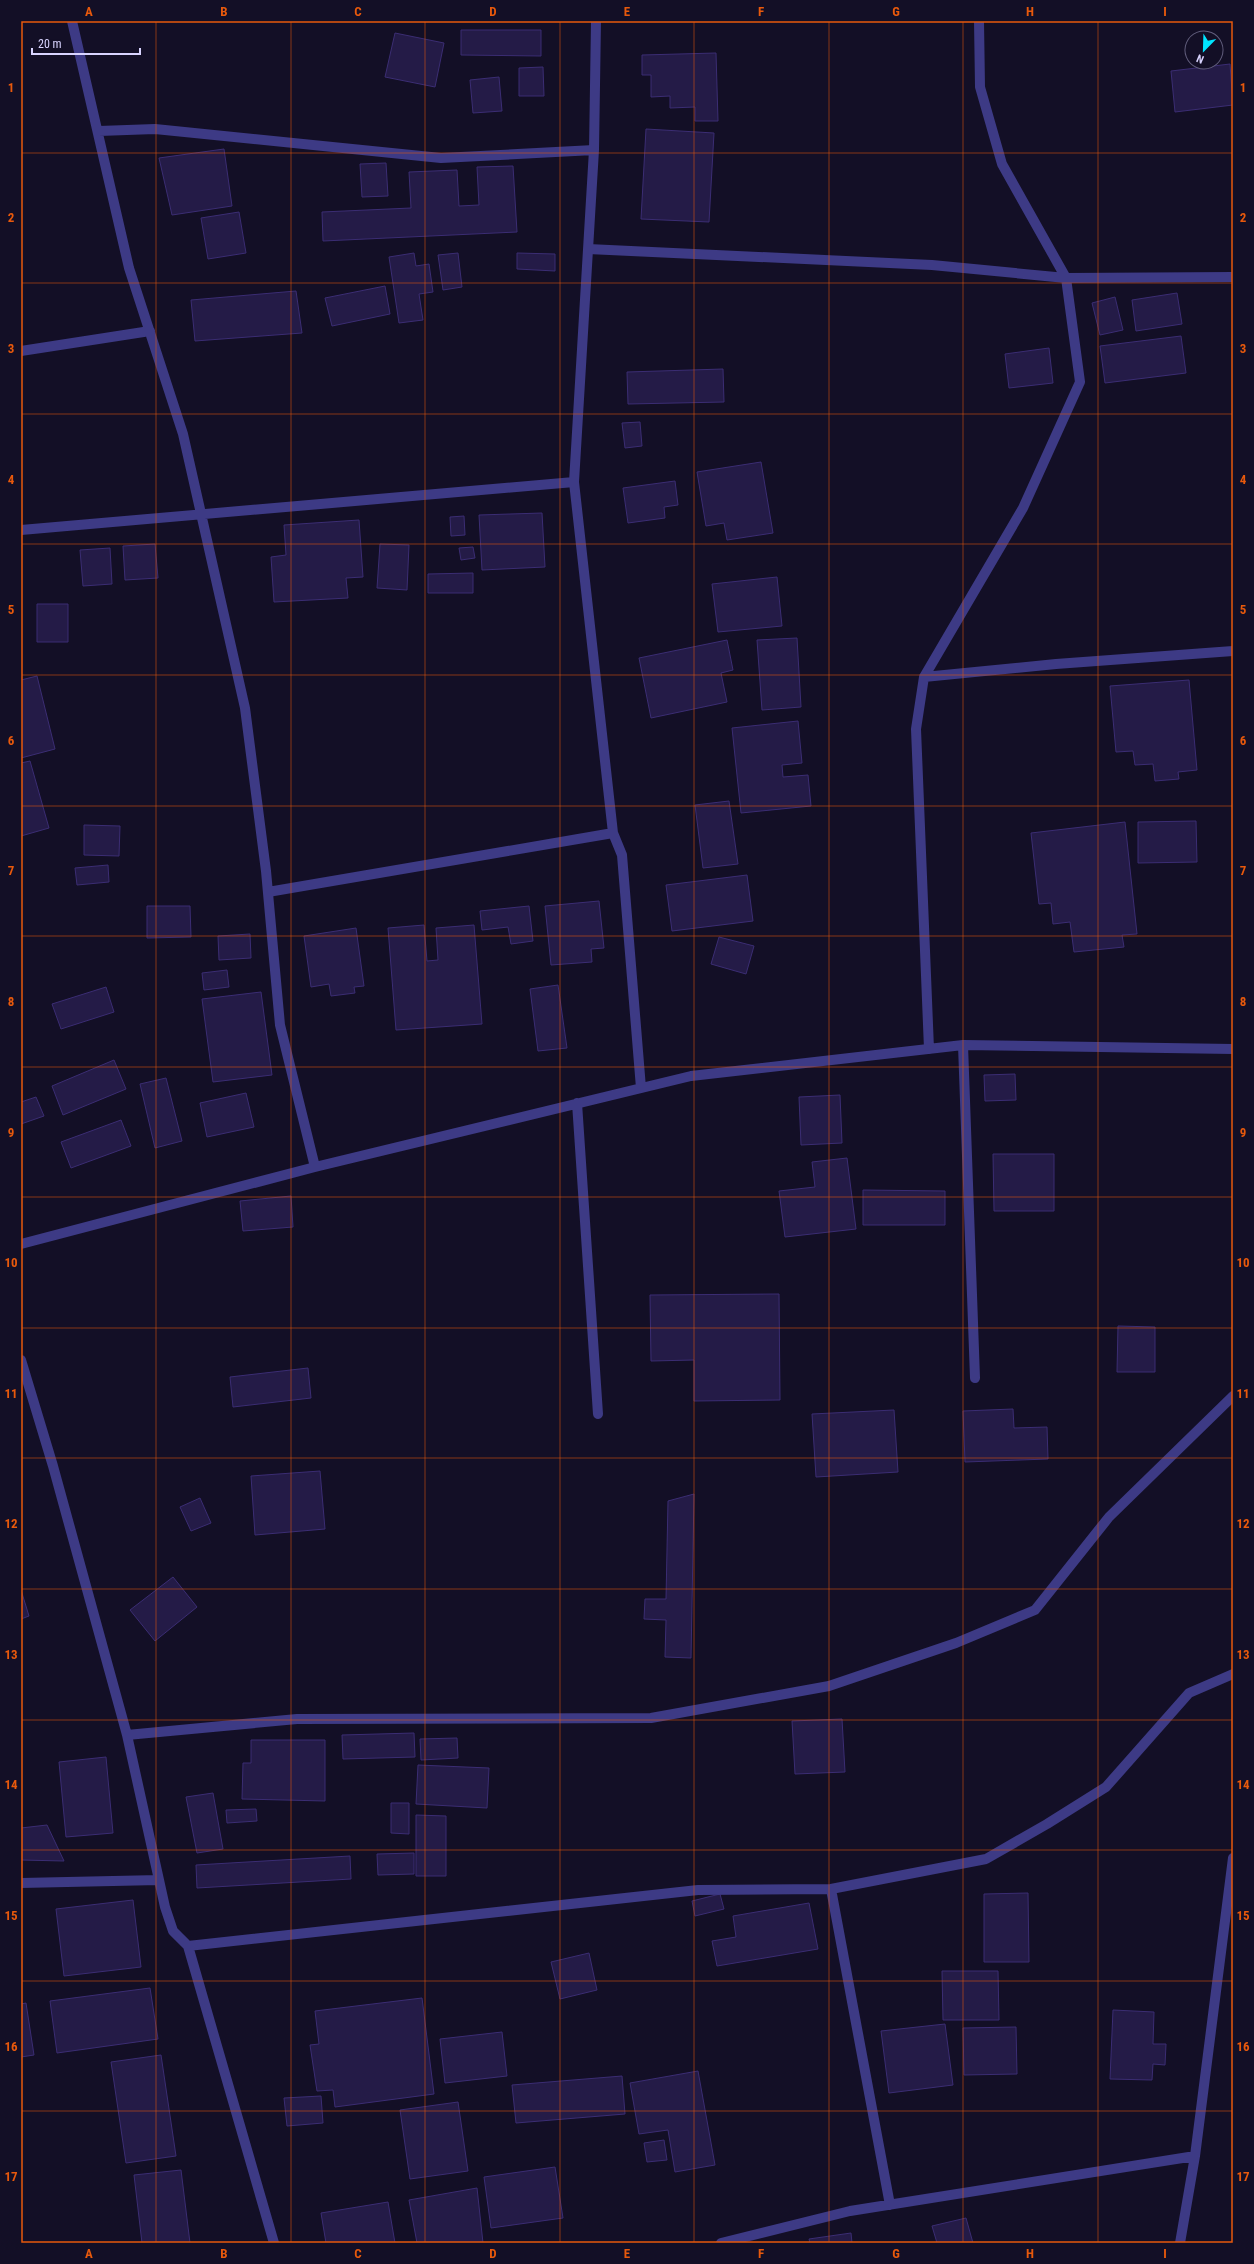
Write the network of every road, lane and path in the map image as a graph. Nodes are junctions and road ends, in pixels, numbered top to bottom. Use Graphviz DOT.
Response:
graph roads {
  1 [pos="72,21"];
  2 [pos="596,21"];
  3 [pos="979,21"];
  4 [pos="99,131"];
  5 [pos="594,150"];
  6 [pos="588,249"];
  7 [pos="1233,277"];
  8 [pos="1066,278"];
  9 [pos="150,331"];
  10 [pos="21,351"];
  11 [pos="574,482"];
  12 [pos="202,514"];
  13 [pos="21,530"];
  14 [pos="1233,651"];
  15 [pos="924,677"];
  16 [pos="613,833"];
  17 [pos="268,892"];
  18 [pos="963,1045"];
  19 [pos="930,1049"];
  20 [pos="1233,1049"];
  21 [pos="641,1088"];
  22 [pos="577,1103"];
  23 [pos="315,1166"];
  24 [pos="21,1244"];
  25 [pos="21,1360"];
  26 [pos="975,1378"];
  27 [pos="1233,1396"];
  28 [pos="598,1414"];
  29 [pos="1233,1674"];
  30 [pos="127,1735"];
  31 [pos="1233,1858"];
  32 [pos="159,1880"];
  33 [pos="21,1883"];
  34 [pos="831,1890"];
  35 [pos="188,1946"];
  36 [pos="1195,2156"];
  37 [pos="890,2205"];
  38 [pos="274,2243"];
  39 [pos="721,2243"];
  40 [pos="1180,2243"];
  1 -- 4 [label="street"];
  2 -- 5 [label="street"];
  3 -- 8 [label="street"];
  4 -- 5 [label="street"];
  4 -- 9 [label="street"];
  5 -- 6 [label="street"];
  6 -- 8 [label="street"];
  6 -- 11 [label="street"];
  7 -- 8 [label="street"];
  8 -- 15 [label="street"];
  9 -- 10 [label="street"];
  9 -- 12 [label="street"];
  11 -- 12 [label="street"];
  11 -- 16 [label="street"];
  12 -- 13 [label="street"];
  12 -- 17 [label="street"];
  14 -- 15 [label="street"];
  15 -- 19 [label="street"];
  16 -- 17 [label="street"];
  16 -- 21 [label="street"];
  17 -- 23 [label="street"];
  18 -- 19 [label="street"];
  18 -- 20 [label="street"];
  18 -- 26 [label="street"];
  19 -- 21 [label="street"];
  21 -- 22 [label="street"];
  22 -- 23 [label="street"];
  22 -- 28 [label="street"];
  23 -- 24 [label="street"];
  25 -- 30 [label="street"];
  27 -- 30 [label="street"];
  29 -- 34 [label="street"];
  30 -- 32 [label="street"];
  31 -- 36 [label="street"];
  32 -- 33 [label="street"];
  32 -- 35 [label="street"];
  34 -- 35 [label="street"];
  34 -- 37 [label="street"];
  35 -- 38 [label="street"];
  36 -- 37 [label="street"];
  36 -- 40 [label="street"];
  37 -- 39 [label="street"];
}
